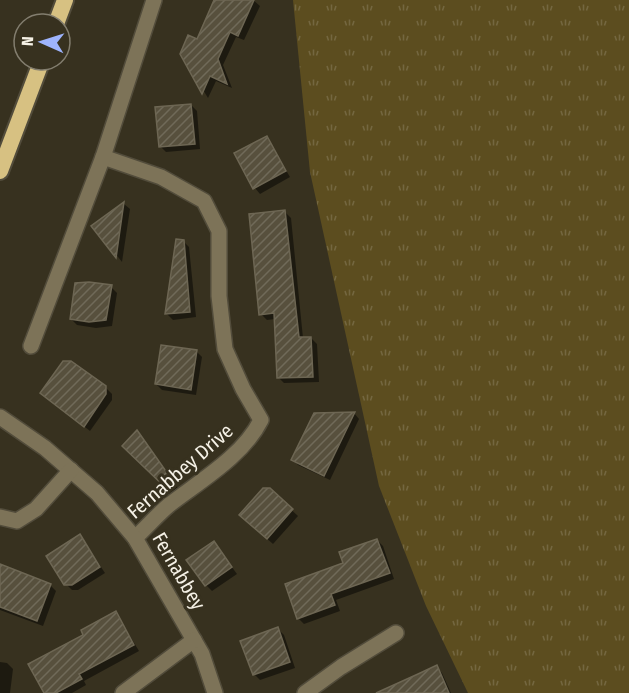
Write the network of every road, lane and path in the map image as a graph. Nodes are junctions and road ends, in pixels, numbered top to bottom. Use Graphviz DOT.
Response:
graph roads {
  1 [pos="154,0"];
  2 [pos="37,72"];
  3 [pos="103,158"];
  4 [pos="0,171"];
  5 [pos="32,346"];
  6 [pos="0,417"];
  7 [pos="71,470"];
  8 [pos="0,517"];
  9 [pos="135,538"];
  10 [pos="396,633"];
  11 [pos="194,640"];
  12 [pos="123,693"];
  13 [pos="215,693"];
  14 [pos="305,693"];
  1 -- 3 [label="street"];
  2 -- 4 [label="highway"];
  3 -- 5 [label="street"];
  3 -- 9 [label="street, Fernabbey Drive"];
  6 -- 7 [label="street, Fernabbey"];
  7 -- 8 [label="street"];
  7 -- 9 [label="street, Fernabbey"];
  9 -- 11 [label="street, Fernabbey"];
  10 -- 14 [label="street"];
  11 -- 12 [label="street"];
  11 -- 13 [label="street, Fernabbey"];
}
